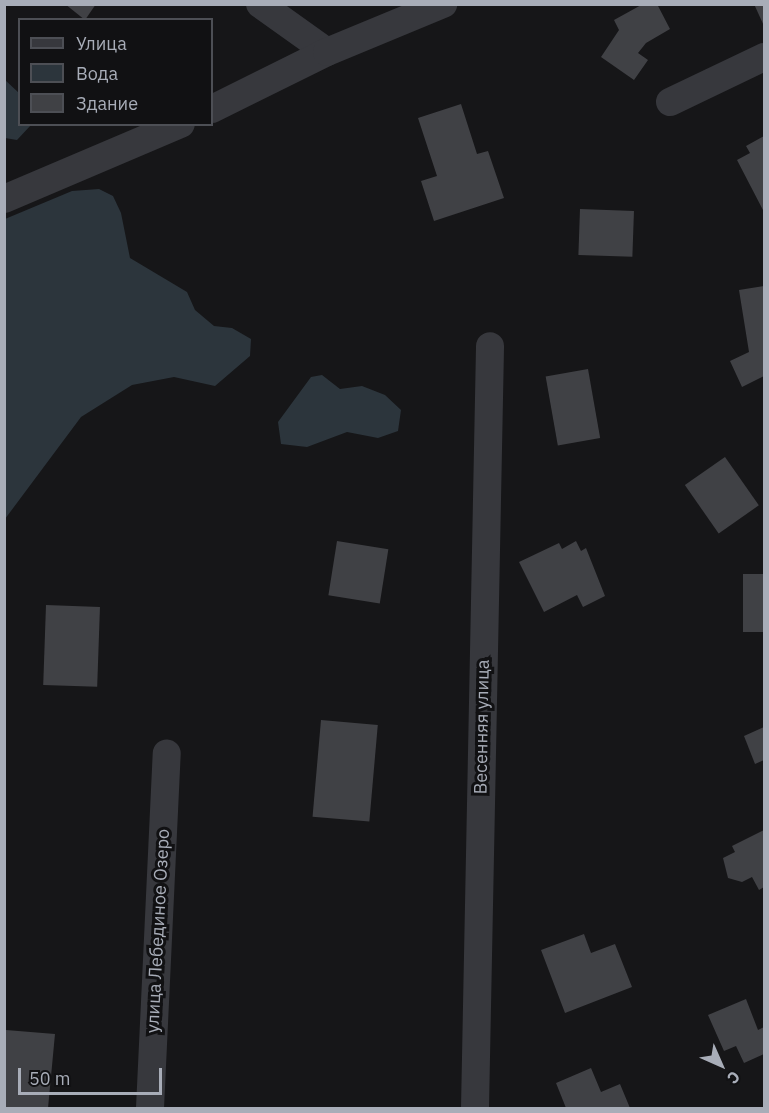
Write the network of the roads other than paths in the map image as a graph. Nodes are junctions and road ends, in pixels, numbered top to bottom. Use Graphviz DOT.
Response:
graph roads {
  1 [pos="260,4"];
  2 [pos="443,4"];
  3 [pos="403,13"];
  4 [pos="327,52"];
  5 [pos="765,57"];
  6 [pos="670,102"];
  7 [pos="213,109"];
  8 [pos="176,126"];
  9 [pos="4,199"];
  10 [pos="490,346"];
  11 [pos="166,753"];
  12 [pos="150,1108"];
  13 [pos="475,1108"];
  1 -- 4 [label="street"];
  2 -- 3 [label="street"];
  3 -- 4 [label="street"];
  4 -- 7 [label="street"];
  5 -- 6 [label="street"];
  8 -- 9 [label="street"];
  10 -- 13 [label="street, Весенняя улица"];
  11 -- 12 [label="street, улица Лебединое Озеро"];
}
